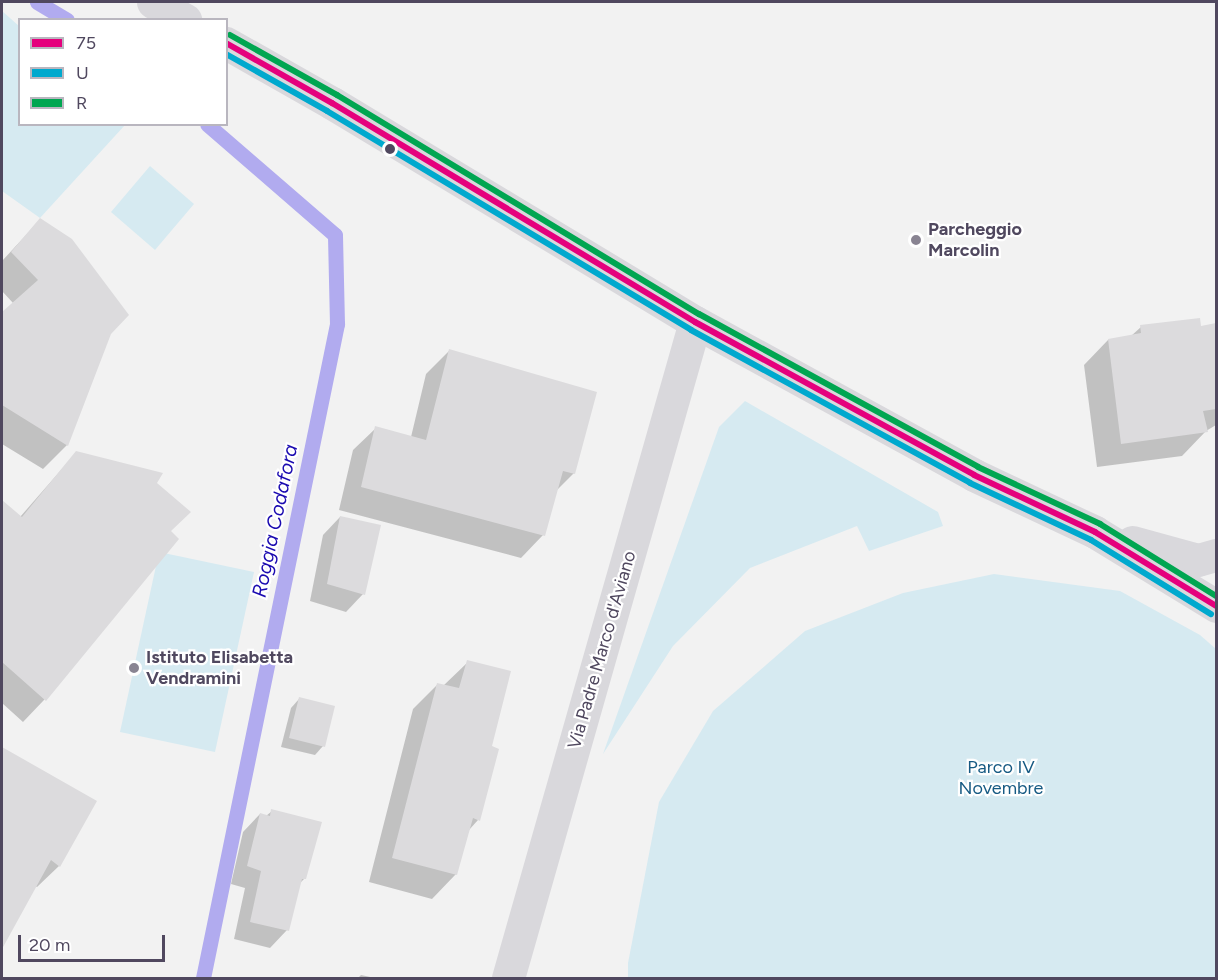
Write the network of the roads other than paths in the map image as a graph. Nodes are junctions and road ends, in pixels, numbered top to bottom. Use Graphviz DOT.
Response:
graph roads {
  1 [pos="153,2"];
  2 [pos="181,18"];
  3 [pos="228,44"];
  4 [pos="695,321"];
  5 [pos="1095,532"];
  6 [pos="1216,555"];
  7 [pos="1216,606"];
  8 [pos="508,978"];
  1 -- 2 [label="street"];
  3 -- 4 [label="street"];
  4 -- 5 [label="street"];
  4 -- 8 [label="street, Via Padre Marco d'Aviano"];
  5 -- 6 [label="street"];
  5 -- 7 [label="street"];
}
